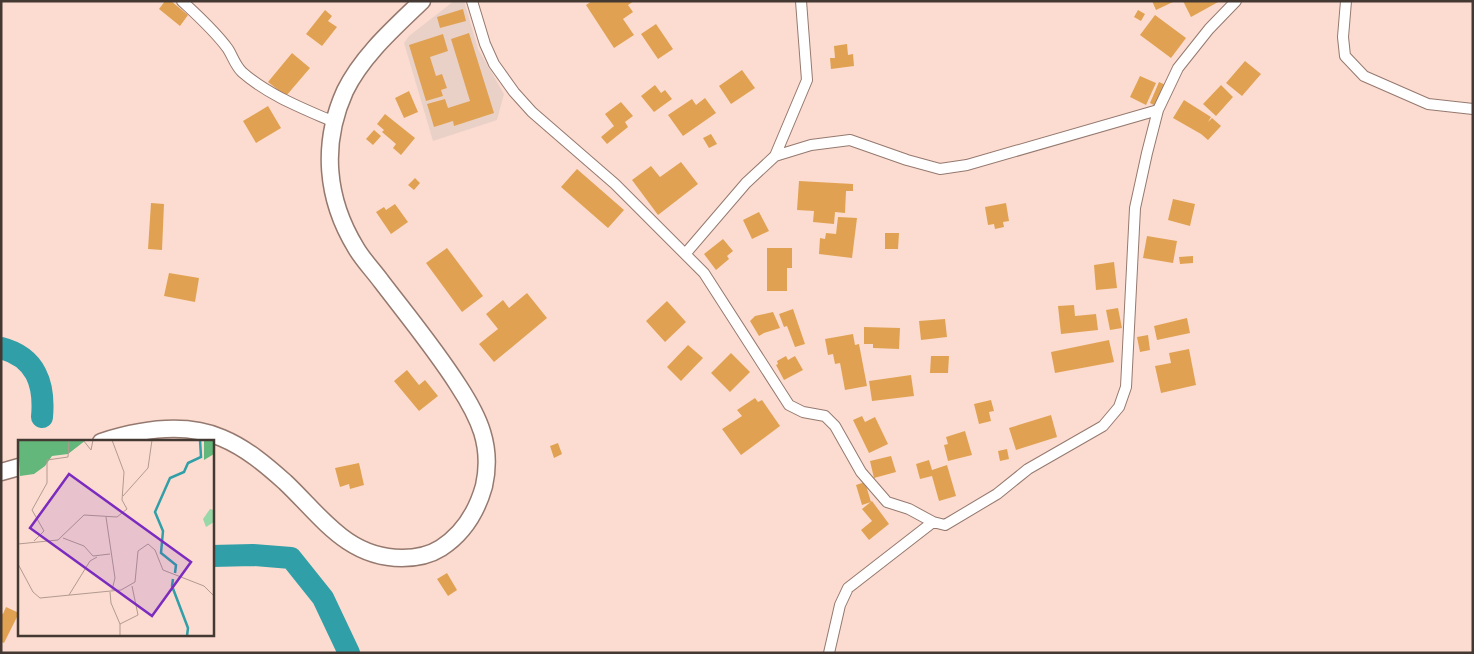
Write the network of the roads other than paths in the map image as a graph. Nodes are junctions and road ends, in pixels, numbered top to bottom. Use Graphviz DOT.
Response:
graph roads {
  1 [pos="182,1"];
  2 [pos="422,1"];
  3 [pos="472,1"];
  4 [pos="801,1"];
  5 [pos="1236,1"];
  6 [pos="1346,1"];
  7 [pos="1473,109"];
  8 [pos="1158,110"];
  9 [pos="334,122"];
  10 [pos="775,156"];
  11 [pos="686,253"];
  12 [pos="107,440"];
  13 [pos="18,467"];
  14 [pos="1,472"];
  15 [pos="933,522"];
  16 [pos="829,653"];
  1 -- 9 [label="street"];
  2 -- 9 [label="main road"];
  3 -- 11 [label="street"];
  4 -- 10 [label="street"];
  5 -- 8 [label="street"];
  6 -- 7 [label="street"];
  8 -- 10 [label="street"];
  8 -- 15 [label="street"];
  9 -- 12 [label="main road"];
  10 -- 11 [label="street"];
  11 -- 15 [label="street"];
  13 -- 14 [label="main road"];
  15 -- 16 [label="street"];
}
